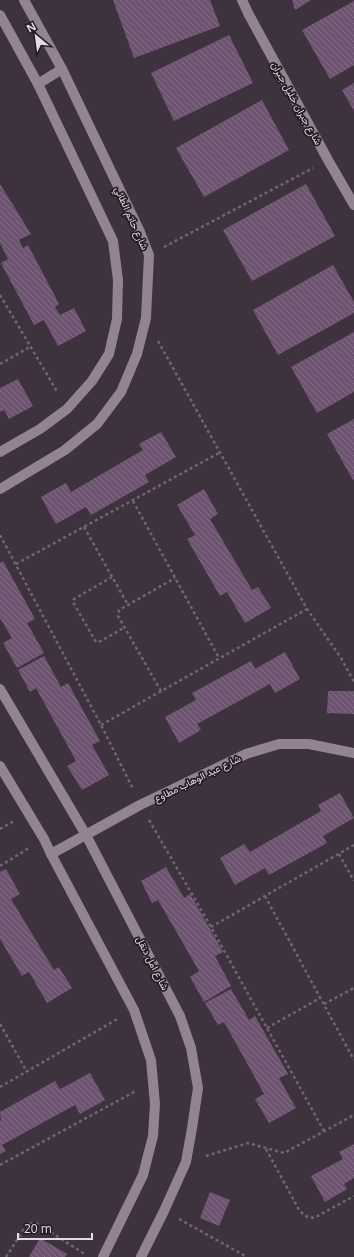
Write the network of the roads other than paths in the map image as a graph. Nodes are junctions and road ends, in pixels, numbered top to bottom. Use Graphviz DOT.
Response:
graph roads {
  1 [pos="24,0"];
  2 [pos="29,0"];
  3 [pos="242,0"];
  4 [pos="0,16"];
  5 [pos="34,18"];
  6 [pos="62,69"];
  7 [pos="38,84"];
  8 [pos="354,205"];
  9 [pos="0,452"];
  10 [pos="0,489"];
  11 [pos="0,689"];
  12 [pos="354,753"];
  13 [pos="0,766"];
  14 [pos="86,835"];
  15 [pos="51,854"];
  16 [pos="103,1257"];
  17 [pos="141,1257"];
  1 -- 5 [label="street, شارع حاتم الطائي"];
  2 -- 5 [label="street"];
  3 -- 8 [label="street, شارع جبران خليل جبران"];
  4 -- 7 [label="street"];
  5 -- 6 [label="street, شارع حاتم الطائي"];
  6 -- 7 [label="street"];
  6 -- 10 [label="street, شارع حاتم الطائي"];
  7 -- 9 [label="street"];
  11 -- 14 [label="street, شارع امل دنقل"];
  12 -- 14 [label="street, شارع عبد الوهاب مطاوع"];
  13 -- 15 [label="street"];
  14 -- 15 [label="street, شارع عبد الوهاب مطاوع"];
  14 -- 17 [label="street, شارع امل دنقل"];
  15 -- 16 [label="street"];
}
